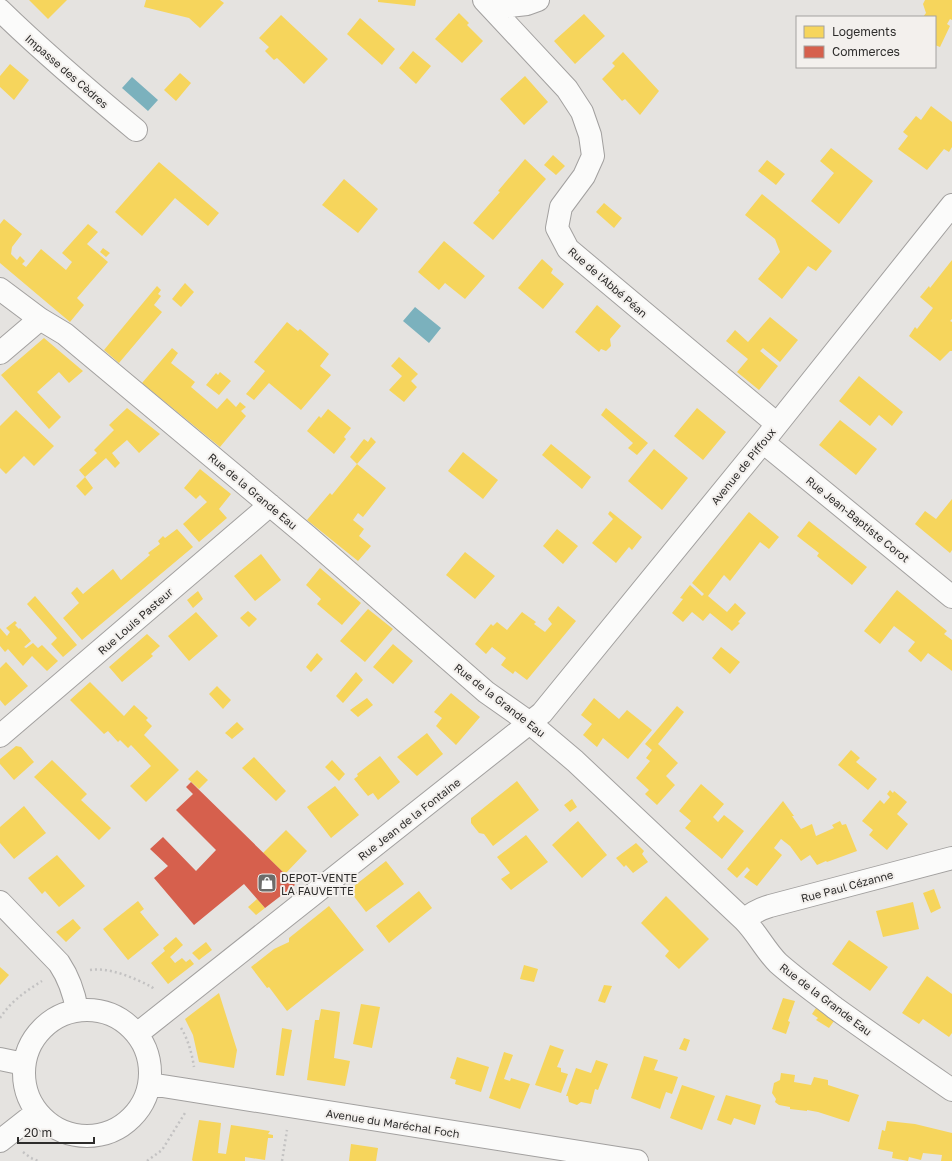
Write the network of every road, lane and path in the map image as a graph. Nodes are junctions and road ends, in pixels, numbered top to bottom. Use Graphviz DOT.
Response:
graph roads {
  1 [pos="538,0"];
  2 [pos="488,4"];
  3 [pos="0,10"];
  4 [pos="136,130"];
  5 [pos="952,205"];
  6 [pos="0,289"];
  7 [pos="40,319"];
  8 [pos="0,352"];
  9 [pos="777,424"];
  10 [pos="763,442"];
  11 [pos="270,505"];
  12 [pos="952,597"];
  13 [pos="530,723"];
  14 [pos="0,736"];
  15 [pos="952,858"];
  16 [pos="0,902"];
  17 [pos="744,920"];
  18 [pos="66,973"];
  19 [pos="170,1008"];
  20 [pos="77,1010"];
  21 [pos="0,1018"];
  22 [pos="137,1034"];
  23 [pos="0,1059"];
  24 [pos="24,1064"];
  25 [pos="150,1084"];
  26 [pos="952,1090"];
  27 [pos="197,1091"];
  28 [pos="38,1112"];
  29 [pos="287,1127"];
  30 [pos="0,1141"];
  31 [pos="147,1161"];
  32 [pos="282,1161"];
  33 [pos="637,1161"];
  1 -- 2 [label="street, Rue de l'Abbé Péan"];
  2 -- 9 [label="street, Rue de l'Abbé Péan"];
  3 -- 4 [label="street, Impasse des Cèdres"];
  5 -- 9 [label="street, Avenue de Piffoux"];
  6 -- 7 [label="street, Rue de la Grande Eau"];
  7 -- 8 [label="street"];
  7 -- 11 [label="street, Rue de la Grande Eau"];
  9 -- 10 [label="street, Avenue de Piffoux"];
  10 -- 12 [label="street, Rue Jean-Baptiste Corot"];
  10 -- 13 [label="street, Avenue de Piffoux"];
  11 -- 13 [label="street, Rue de la Grande Eau"];
  11 -- 14 [label="street, Rue Louis Pasteur"];
  13 -- 17 [label="street, Rue de la Grande Eau"];
  13 -- 19 [label="street, Rue Jean de la Fontaine"];
  15 -- 17 [label="street, Rue Paul Cézanne"];
  16 -- 18 [label="street"];
  17 -- 26 [label="street, Rue de la Grande Eau"];
  18 -- 19 [label="path"];
  18 -- 20 [label="street"];
  18 -- 21 [label="path"];
  19 -- 22 [label="street, Rue Jean de la Fontaine"];
  19 -- 27 [label="path"];
  20 -- 22 [label="street"];
  20 -- 24 [label="street"];
  22 -- 25 [label="street"];
  23 -- 24 [label="street"];
  24 -- 28 [label="street"];
  25 -- 27 [label="street, Avenue du Maréchal Foch"];
  25 -- 28 [label="street"];
  27 -- 31 [label="path"];
  27 -- 33 [label="street, Avenue du Maréchal Foch"];
  28 -- 30 [label="street"];
  29 -- 32 [label="path"];
}
